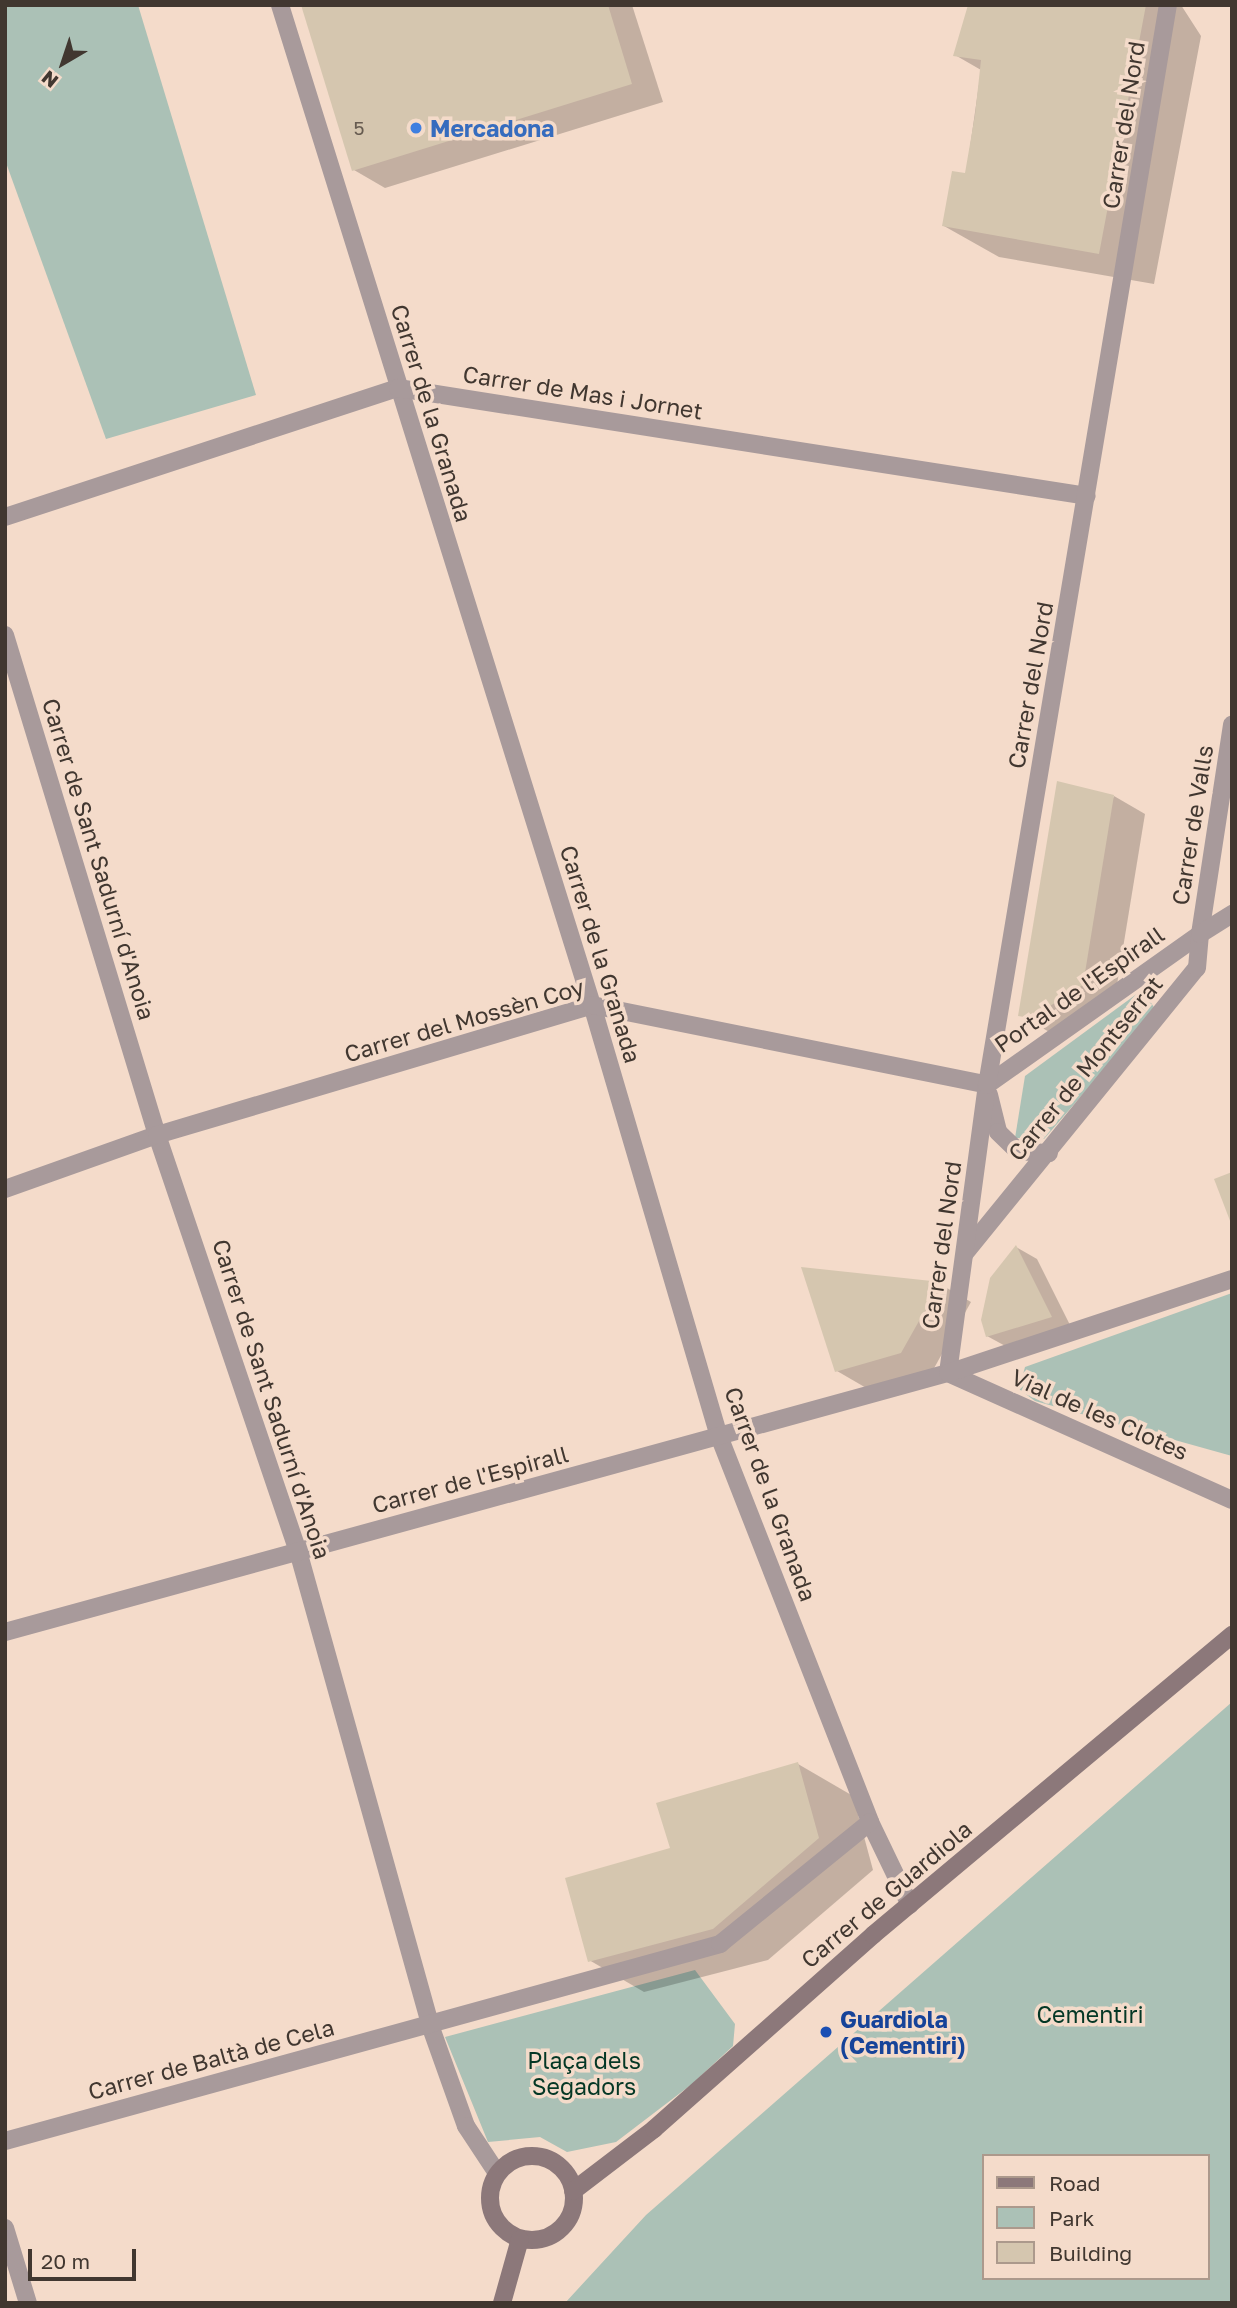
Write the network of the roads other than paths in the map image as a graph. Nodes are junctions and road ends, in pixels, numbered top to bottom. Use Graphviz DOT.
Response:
graph roads {
  1 [pos="280,5"];
  2 [pos="1167,5"];
  3 [pos="398,388"];
  4 [pos="1087,496"];
  5 [pos="5,517"];
  6 [pos="5,635"];
  7 [pos="1232,724"];
  8 [pos="1232,914"];
  9 [pos="1200,933"];
  10 [pos="592,1005"];
  11 [pos="987,1085"];
  12 [pos="158,1135"];
  13 [pos="1049,1153"];
  14 [pos="5,1189"];
  15 [pos="965,1253"];
  16 [pos="1232,1279"];
  17 [pos="948,1373"];
  18 [pos="719,1436"];
  19 [pos="1232,1500"];
  20 [pos="298,1551"];
  21 [pos="5,1632"];
  22 [pos="1232,1634"];
  23 [pos="870,1822"];
  24 [pos="910,1905"];
  25 [pos="430,2025"];
  26 [pos="5,2141"];
  27 [pos="497,2174"];
  28 [pos="573,2190"];
  29 [pos="5,2228"];
  30 [pos="520,2239"];
  31 [pos="28,2303"];
  32 [pos="502,2303"];
  1 -- 3 [label="street, Carrer de la Granada"];
  2 -- 4 [label="street, Carrer del Nord"];
  3 -- 4 [label="street, Carrer de Mas i Jornet"];
  3 -- 5 [label="street, Carrer de Mas i Jornet"];
  3 -- 10 [label="street, Carrer de la Granada"];
  4 -- 11 [label="street, Carrer del Nord"];
  6 -- 12 [label="street, Carrer de Sant Sadurní d'Anoia"];
  7 -- 9 [label="street, Carrer de Valls"];
  8 -- 9 [label="street"];
  9 -- 11 [label="street, Portal de l'Espirall"];
  9 -- 13 [label="street, Carrer de Montserrat"];
  10 -- 11 [label="street, Carrer del Mossèn Coy"];
  10 -- 12 [label="street, Carrer del Mossèn Coy"];
  10 -- 18 [label="street, Carrer de la Granada"];
  11 -- 13 [label="street"];
  11 -- 15 [label="street, Carrer del Nord"];
  12 -- 14 [label="street, Carrer del Mossèn Coy"];
  12 -- 20 [label="street, Carrer de Sant Sadurní d'Anoia"];
  13 -- 15 [label="street, Carrer de Montserrat"];
  15 -- 17 [label="street, Carrer del Nord"];
  16 -- 17 [label="street, Carrer de l'Espirall"];
  17 -- 18 [label="street, Carrer de l'Espirall"];
  17 -- 19 [label="street, Vial de les Clotes"];
  18 -- 20 [label="street, Carrer de l'Espirall"];
  18 -- 23 [label="street, Carrer de la Granada"];
  20 -- 21 [label="street, Carrer de l'Espirall"];
  20 -- 25 [label="street, Carrer de Sant Sadurní d'Anoia"];
  22 -- 24 [label="street, Carrer de Guardiola"];
  23 -- 24 [label="street, Carrer de la Granada"];
  23 -- 25 [label="street, Carrer de Baltà de Cela"];
  24 -- 28 [label="street, Carrer de Guardiola"];
  25 -- 26 [label="street, Carrer de Baltà de Cela"];
  25 -- 27 [label="street, Carrer de Sant Sadurní d'Anoia"];
  27 -- 28 [label="street"];
  27 -- 30 [label="street"];
  28 -- 30 [label="street"];
  29 -- 31 [label="street"];
  30 -- 32 [label="street"];
}
